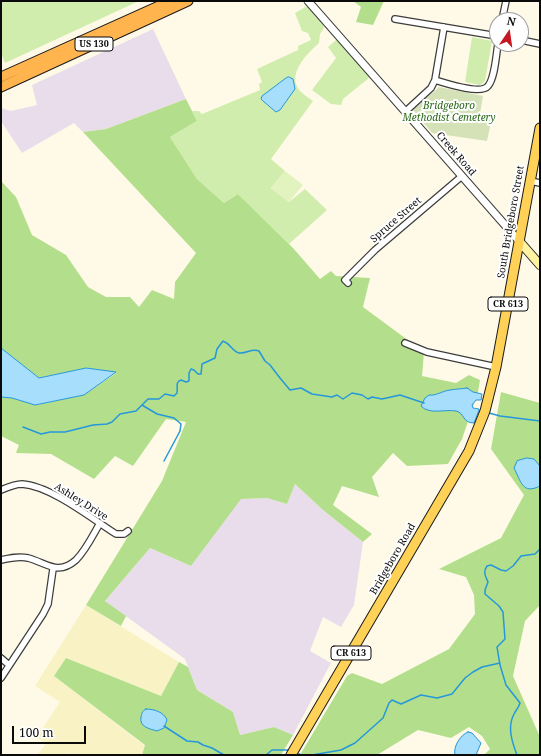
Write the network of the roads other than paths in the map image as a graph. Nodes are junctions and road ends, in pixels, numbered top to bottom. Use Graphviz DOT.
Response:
graph roads {
  1 [pos="170,1"];
  2 [pos="188,1"];
  3 [pos="308,1"];
  4 [pos="506,1"];
  5 [pos="504,12"];
  6 [pos="395,19"];
  7 [pos="444,27"];
  8 [pos="489,35"];
  9 [pos="529,42"];
  10 [pos="540,44"];
  11 [pos="497,52"];
  12 [pos="1,77"];
  13 [pos="435,80"];
  14 [pos="1,87"];
  15 [pos="406,111"];
  16 [pos="540,128"];
  17 [pos="462,176"];
  18 [pos="530,181"];
  19 [pos="540,183"];
  20 [pos="519,241"];
  21 [pos="540,265"];
  22 [pos="346,282"];
  23 [pos="405,343"];
  24 [pos="496,367"];
  25 [pos="1,490"];
  26 [pos="100,523"];
  27 [pos="128,531"];
  28 [pos="1,560"];
  29 [pos="53,568"];
  30 [pos="1,658"];
  31 [pos="9,665"];
  32 [pos="1,678"];
  33 [pos="291,755"];
  1 -- 12 [label="highway, US 130"];
  2 -- 14 [label="highway, US 130"];
  3 -- 15 [label="street, Creek Road"];
  4 -- 5 [label="street"];
  6 -- 7 [label="street"];
  7 -- 8 [label="street"];
  7 -- 13 [label="street"];
  9 -- 10 [label="street"];
  11 -- 13 [label="street"];
  13 -- 15 [label="street"];
  15 -- 17 [label="street, Creek Road"];
  16 -- 18 [label="main road, South Bridgeboro Street / CR 613"];
  17 -- 20 [label="street, Creek Road"];
  17 -- 22 [label="street, Spruce Street"];
  18 -- 19 [label="street"];
  18 -- 20 [label="main road, South Bridgeboro Street / CR 613"];
  20 -- 21 [label="main road, Creek Road"];
  20 -- 24 [label="main road, South Bridgeboro Street / CR 613"];
  23 -- 24 [label="street"];
  24 -- 33 [label="main road, Bridgeboro Road / CR 613"];
  25 -- 26 [label="street, Ashley Drive"];
  26 -- 27 [label="street, Ashley Drive"];
  26 -- 29 [label="street"];
  28 -- 29 [label="street"];
  29 -- 31 [label="street"];
  30 -- 31 [label="street"];
  31 -- 32 [label="street"];
}
